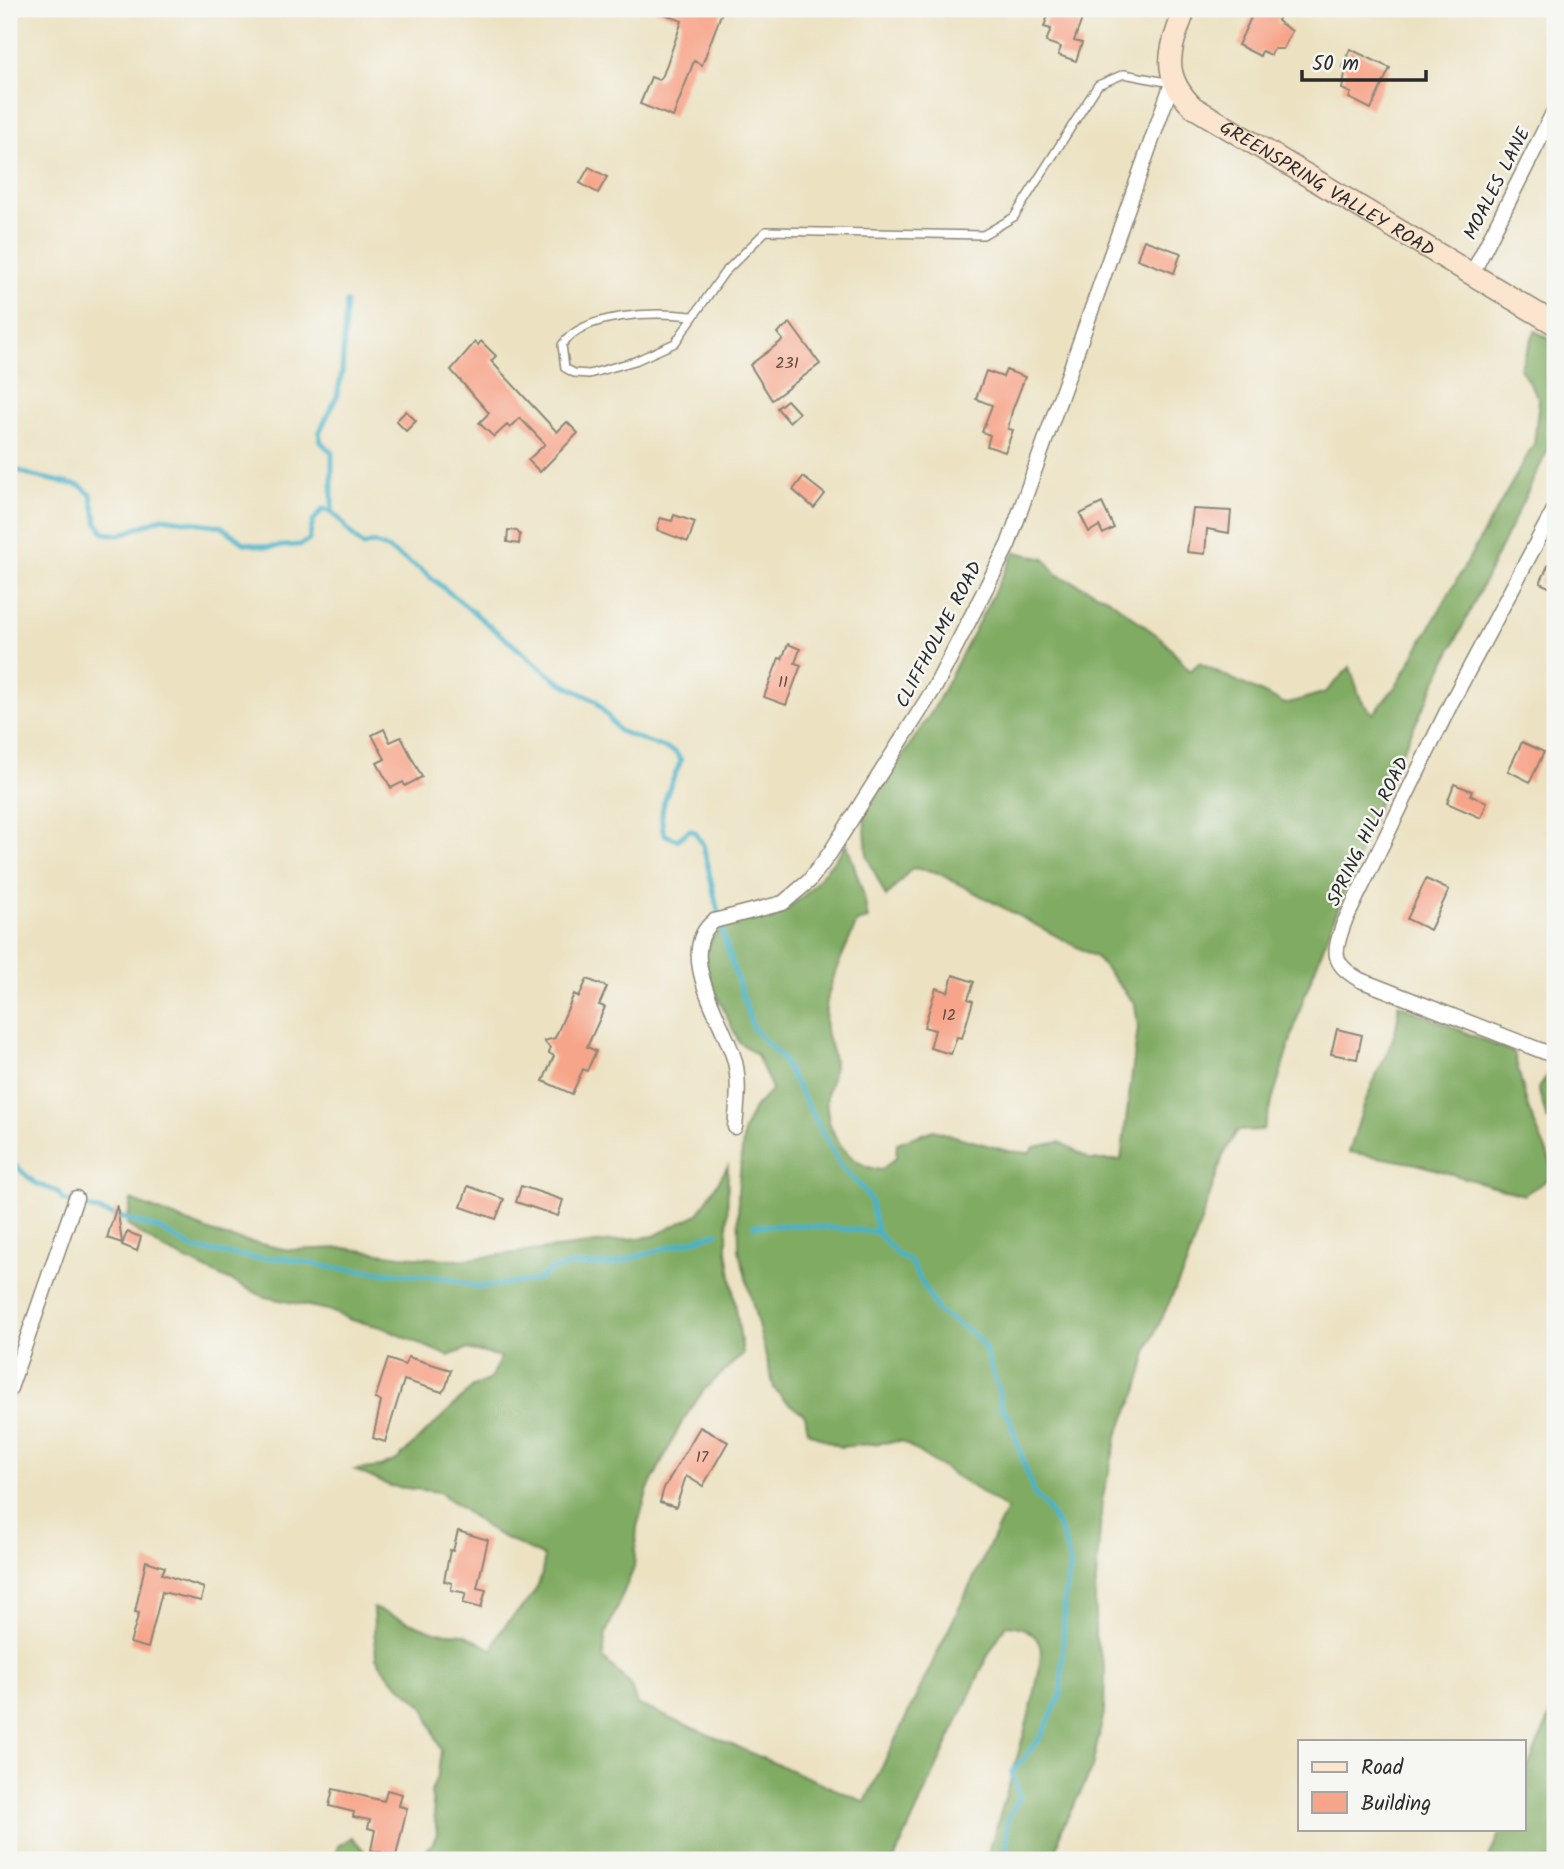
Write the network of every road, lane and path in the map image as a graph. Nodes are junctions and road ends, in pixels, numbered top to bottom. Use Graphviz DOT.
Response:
graph roads {
  1 [pos="1185,9"];
  2 [pos="1172,83"];
  3 [pos="1555,108"];
  4 [pos="1472,274"];
  5 [pos="692,316"];
  6 [pos="1555,324"];
  7 [pos="1555,508"];
  8 [pos="1555,1056"];
  9 [pos="734,1127"];
  10 [pos="74,1202"];
  11 [pos="9,1391"];
  1 -- 2 [label="main road"];
  2 -- 4 [label="main road, GREENSPRING VALLEY ROAD"];
  2 -- 5 [label="lane"];
  2 -- 9 [label="street, CLIFFHOLME ROAD"];
  3 -- 4 [label="street, MOALES LANE"];
  4 -- 6 [label="main road, GREENSPRING VALLEY ROAD"];
  5 -- 5 [label="lane"];
  7 -- 8 [label="street, SPRING HILL ROAD"];
  10 -- 11 [label="street"];
}
